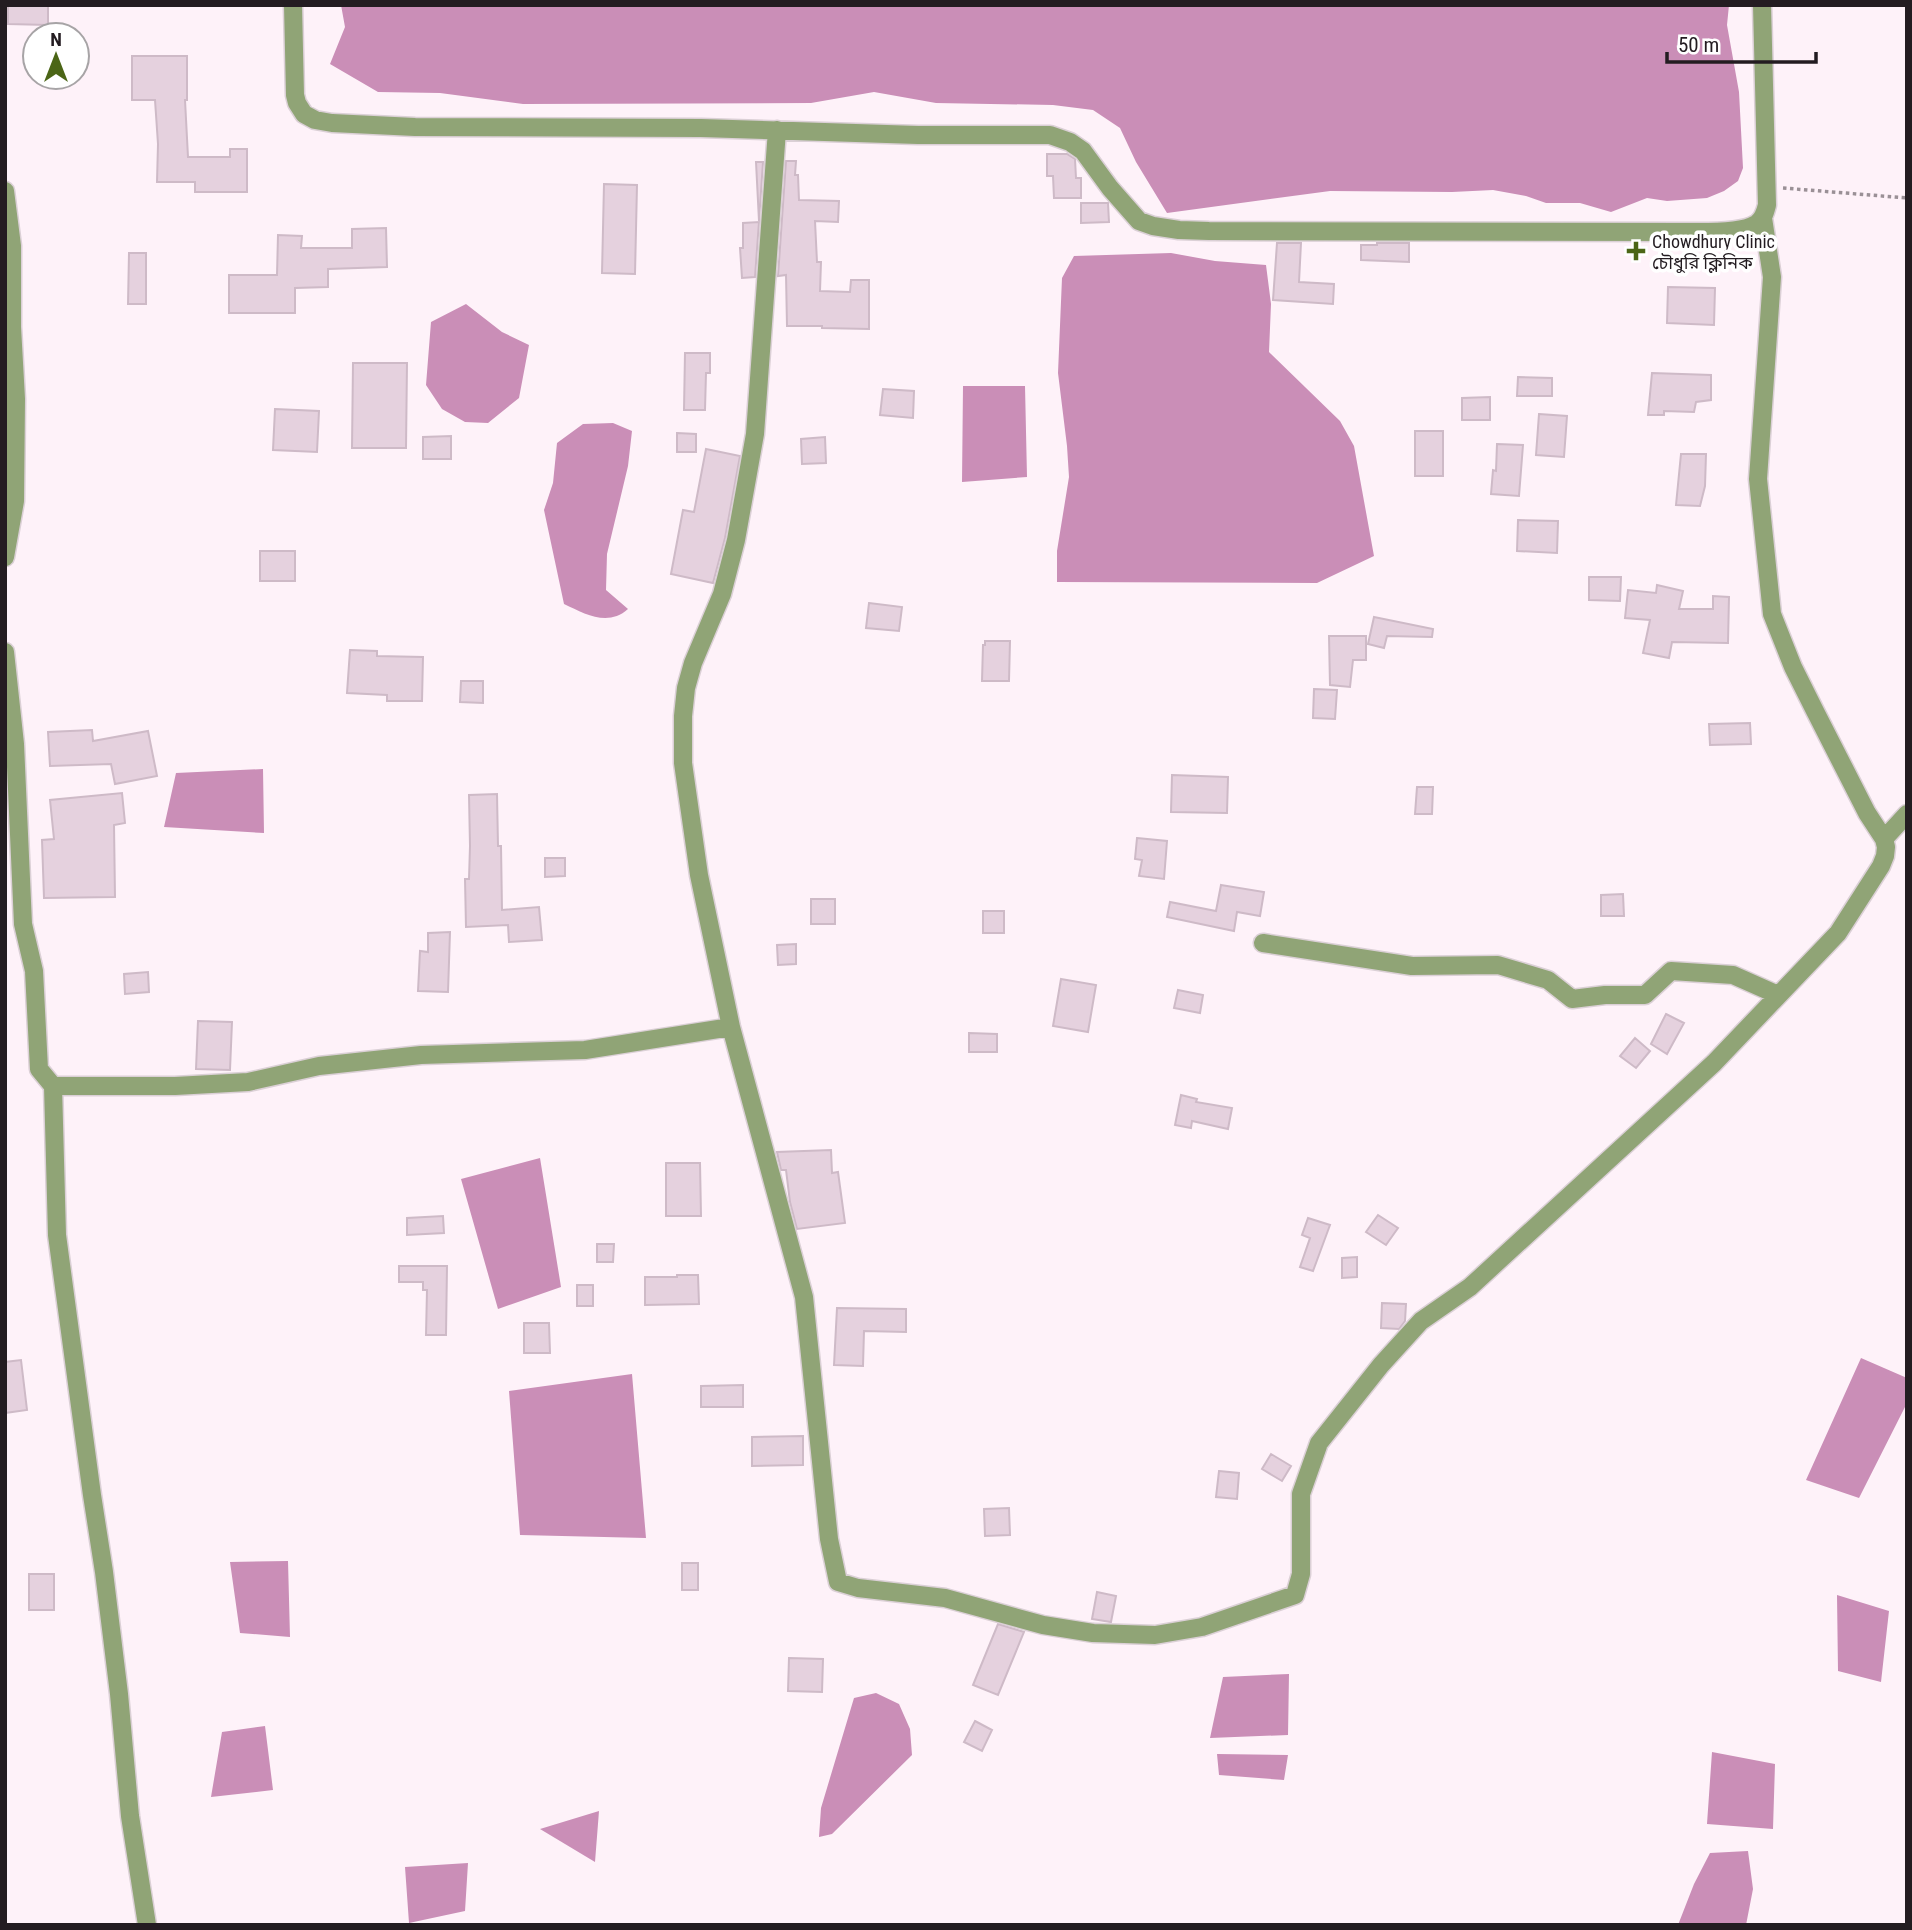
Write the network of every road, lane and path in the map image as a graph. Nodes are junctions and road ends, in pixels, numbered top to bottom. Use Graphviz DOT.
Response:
graph roads {
  1 [pos="293,5"];
  2 [pos="1762,5"];
  3 [pos="778,130"];
  4 [pos="1767,187"];
  5 [pos="5,191"];
  6 [pos="1907,198"];
  7 [pos="1763,218"];
  8 [pos="5,557"];
  9 [pos="5,652"];
  10 [pos="10,745"];
  11 [pos="1907,814"];
  12 [pos="1884,839"];
  13 [pos="1264,943"];
  14 [pos="1779,995"];
  15 [pos="731,1027"];
  16 [pos="53,1086"];
  17 [pos="147,1925"];
  1 -- 3 [label="street"];
  2 -- 4 [label="street"];
  3 -- 7 [label="street"];
  3 -- 15 [label="street"];
  4 -- 6 [label="path"];
  4 -- 7 [label="street"];
  5 -- 8 [label="street"];
  7 -- 12 [label="street"];
  9 -- 10 [label="street"];
  10 -- 16 [label="street"];
  11 -- 12 [label="street"];
  12 -- 14 [label="street"];
  13 -- 14 [label="street"];
  14 -- 15 [label="street"];
  15 -- 16 [label="street"];
  16 -- 17 [label="street"];
}
